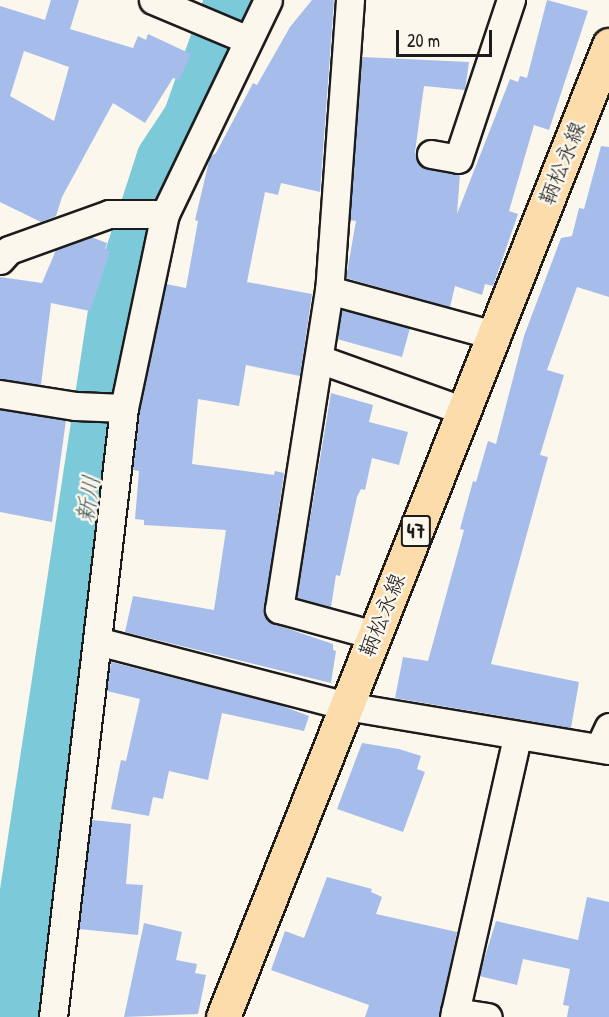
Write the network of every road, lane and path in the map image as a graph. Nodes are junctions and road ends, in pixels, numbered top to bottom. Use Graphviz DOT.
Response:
graph roads {
  1 [pos="153,0"];
  2 [pos="268,0"];
  3 [pos="350,0"];
  4 [pos="511,0"];
  5 [pos="249,40"];
  6 [pos="609,45"];
  7 [pos="431,154"];
  8 [pos="165,214"];
  9 [pos="0,260"];
  10 [pos="329,290"];
  11 [pos="494,335"];
  12 [pos="319,359"];
  13 [pos="0,394"];
  14 [pos="124,408"];
  15 [pos="464,411"];
  16 [pos="374,635"];
  17 [pos="97,641"];
  18 [pos="346,706"];
  19 [pos="517,737"];
  20 [pos="606,741"];
  21 [pos="454,1014"];
  22 [pos="53,1017"];
  23 [pos="223,1017"];
  24 [pos="488,1017"];
  1 -- 5 [label="street"];
  2 -- 5 [label="street"];
  3 -- 10 [label="street"];
  4 -- 7 [label="street"];
  5 -- 8 [label="street"];
  6 -- 11 [label="main road, 鞆松永線 / 47"];
  8 -- 9 [label="street"];
  8 -- 14 [label="street"];
  10 -- 11 [label="street"];
  10 -- 12 [label="street"];
  11 -- 15 [label="main road, 鞆松永線 / 47"];
  12 -- 15 [label="street"];
  12 -- 16 [label="street"];
  13 -- 14 [label="street"];
  14 -- 17 [label="street"];
  15 -- 16 [label="main road, 鞆松永線 / 47"];
  16 -- 18 [label="main road, 鞆松永線 / 47"];
  17 -- 18 [label="street"];
  17 -- 22 [label="street"];
  18 -- 19 [label="street"];
  18 -- 23 [label="main road, 鞆松永線 / 47"];
  19 -- 20 [label="street"];
  19 -- 21 [label="street"];
  21 -- 24 [label="street"];
}
